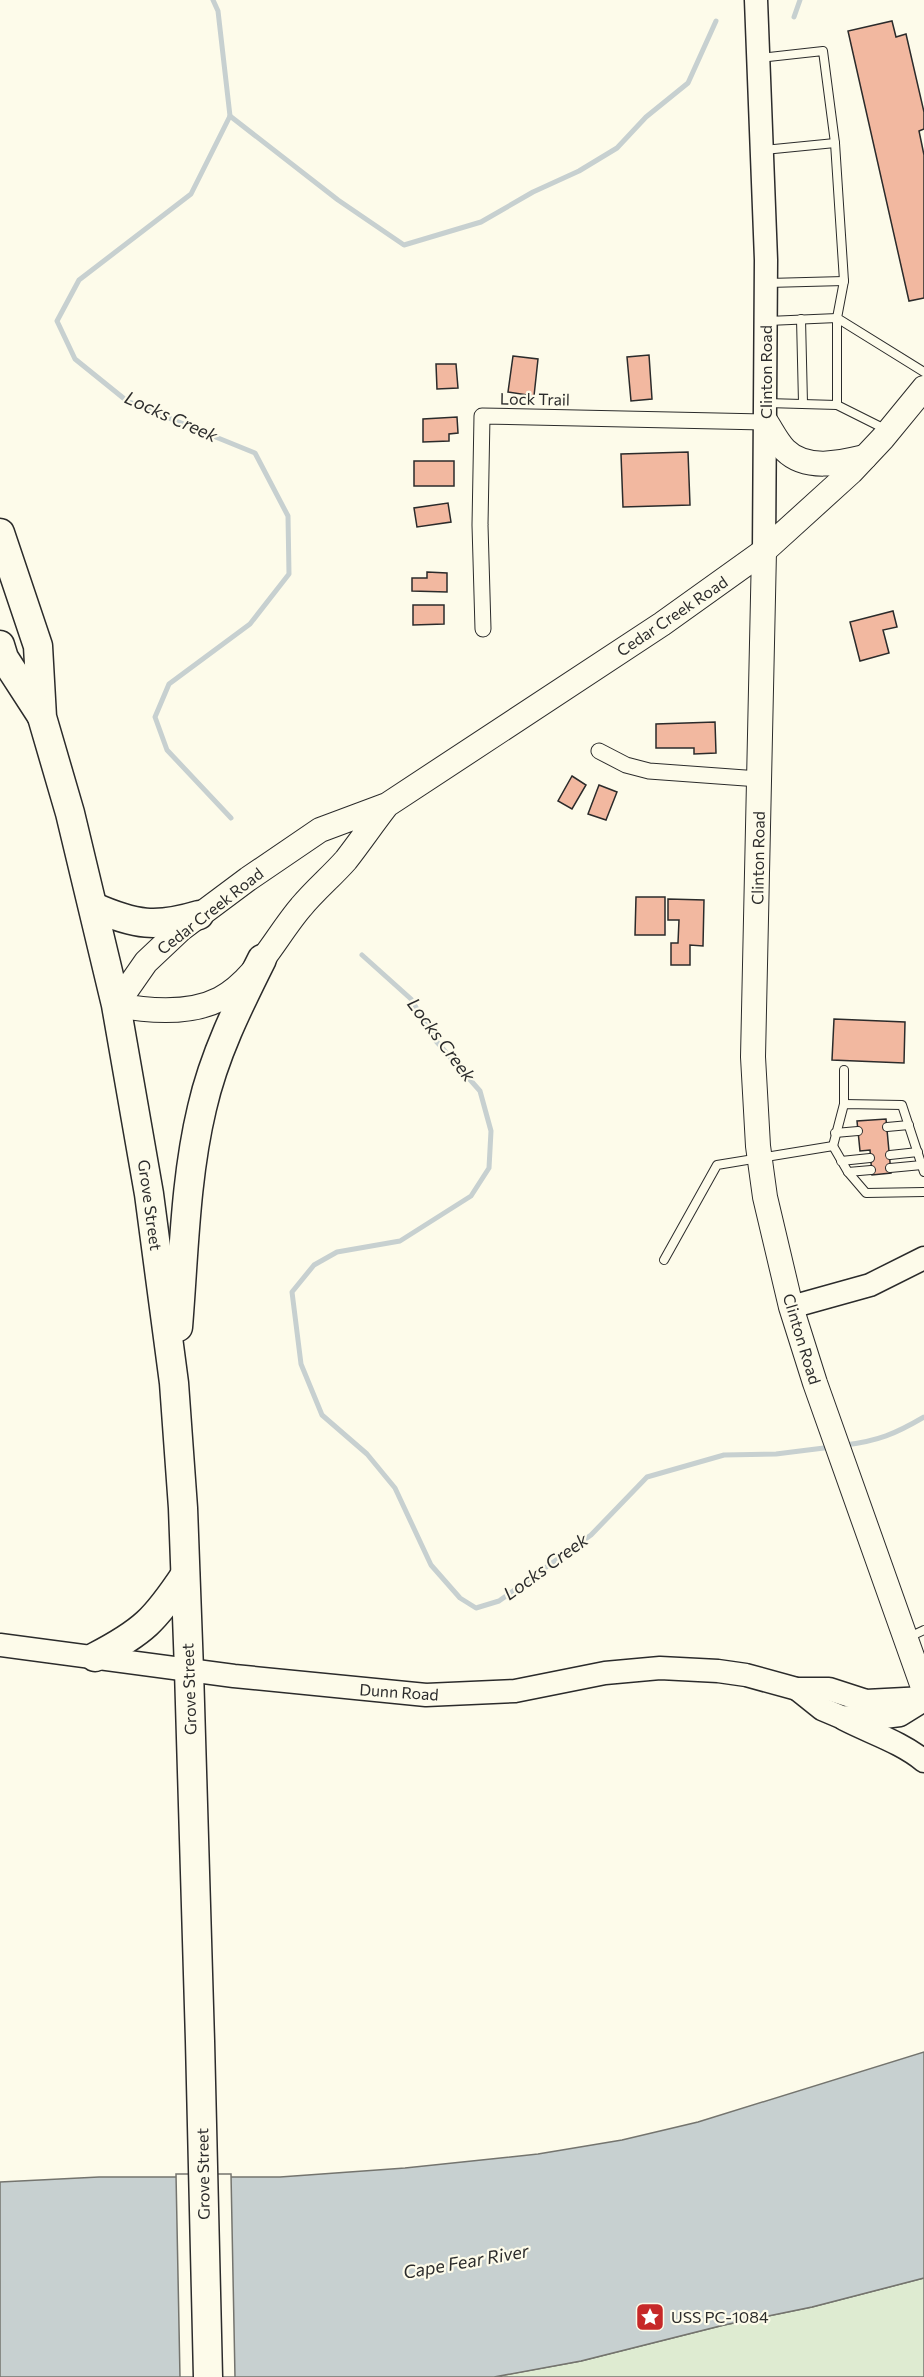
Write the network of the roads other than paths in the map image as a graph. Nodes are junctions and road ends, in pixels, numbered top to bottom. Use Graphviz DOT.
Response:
graph roads {
  1 [pos="756,0"];
  2 [pos="759,58"];
  3 [pos="835,143"];
  4 [pos="762,151"];
  5 [pos="844,281"];
  6 [pos="766,283"];
  7 [pos="837,318"];
  8 [pos="801,319"];
  9 [pos="766,321"];
  10 [pos="924,372"];
  11 [pos="924,388"];
  12 [pos="802,404"];
  13 [pos="837,405"];
  14 [pos="766,412"];
  15 [pos="888,431"];
  16 [pos="865,457"];
  17 [pos="0,533"];
  18 [pos="764,550"];
  19 [pos="483,629"];
  20 [pos="0,645"];
  21 [pos="42,717"];
  22 [pos="599,751"];
  23 [pos="759,779"];
  24 [pos="387,805"];
  25 [pos="94,907"];
  26 [pos="200,915"];
  27 [pos="262,959"];
  28 [pos="116,1005"];
  29 [pos="844,1070"];
  30 [pos="844,1104"];
  31 [pos="909,1125"];
  32 [pos="887,1127"];
  33 [pos="858,1131"];
  34 [pos="835,1133"];
  35 [pos="833,1146"];
  36 [pos="918,1152"];
  37 [pos="890,1155"];
  38 [pos="870,1158"];
  39 [pos="760,1159"];
  40 [pos="841,1161"];
  41 [pos="890,1168"];
  42 [pos="923,1168"];
  43 [pos="871,1170"];
  44 [pos="848,1172"];
  45 [pos="924,1192"];
  46 [pos="924,1258"];
  47 [pos="664,1260"];
  48 [pos="791,1307"];
  49 [pos="174,1383"];
  50 [pos="185,1575"];
  51 [pos="915,1634"];
  52 [pos="0,1645"];
  53 [pos="94,1658"];
  54 [pos="189,1670"];
  55 [pos="797,1689"];
  56 [pos="924,1690"];
  57 [pos="924,1699"];
  58 [pos="840,1717"];
  59 [pos="924,1761"];
  60 [pos="208,2377"];
  1 -- 2 [label="street, Clinton Road"];
  2 -- 3 [label="lane"];
  2 -- 4 [label="street, Clinton Road"];
  3 -- 4 [label="lane"];
  3 -- 5 [label="lane"];
  4 -- 6 [label="street, Clinton Road"];
  5 -- 6 [label="lane"];
  5 -- 7 [label="lane"];
  6 -- 9 [label="street, Clinton Road"];
  7 -- 8 [label="lane"];
  7 -- 10 [label="lane"];
  7 -- 13 [label="lane"];
  8 -- 9 [label="lane"];
  8 -- 12 [label="lane"];
  9 -- 14 [label="street, Clinton Road"];
  11 -- 15 [label="main road, Cedar Creek Road"];
  12 -- 13 [label="lane"];
  12 -- 14 [label="lane"];
  13 -- 15 [label="lane"];
  14 -- 16 [label="main road"];
  14 -- 18 [label="street, Clinton Road"];
  14 -- 19 [label="street, Lock Trail"];
  15 -- 16 [label="main road, Cedar Creek Road"];
  16 -- 18 [label="main road, Cedar Creek Road"];
  17 -- 21 [label="highway"];
  18 -- 23 [label="main road, Clinton Road"];
  18 -- 24 [label="main road, Cedar Creek Road"];
  20 -- 21 [label="highway"];
  21 -- 25 [label="highway, Grove Street"];
  22 -- 23 [label="street"];
  23 -- 39 [label="main road, Clinton Road"];
  24 -- 26 [label="main road, Cedar Creek Road"];
  24 -- 27 [label="main road, Cedar Creek Road"];
  25 -- 26 [label="highway"];
  25 -- 28 [label="highway, Grove Street"];
  26 -- 28 [label="main road, Cedar Creek Road"];
  27 -- 28 [label="main road, Cedar Creek Road"];
  27 -- 49 [label="highway"];
  28 -- 49 [label="highway, Grove Street"];
  29 -- 30 [label="lane"];
  30 -- 31 [label="lane"];
  30 -- 34 [label="lane"];
  31 -- 32 [label="lane"];
  31 -- 36 [label="lane"];
  33 -- 34 [label="lane"];
  34 -- 35 [label="lane"];
  35 -- 39 [label="lane"];
  35 -- 40 [label="lane"];
  36 -- 37 [label="lane"];
  36 -- 42 [label="lane"];
  38 -- 40 [label="lane"];
  39 -- 47 [label="lane"];
  39 -- 48 [label="main road, Clinton Road"];
  40 -- 44 [label="lane"];
  41 -- 42 [label="lane"];
  43 -- 44 [label="lane"];
  44 -- 45 [label="lane"];
  46 -- 48 [label="street"];
  48 -- 51 [label="main road, Clinton Road"];
  49 -- 50 [label="highway, Grove Street"];
  50 -- 53 [label="highway"];
  50 -- 54 [label="highway, Grove Street"];
  51 -- 56 [label="main road, Clinton Road"];
  52 -- 53 [label="street, Dunn Road"];
  53 -- 54 [label="street, Dunn Road"];
  54 -- 55 [label="street, Dunn Road"];
  54 -- 60 [label="highway, Grove Street"];
  55 -- 57 [label="street, Dunn Road"];
  55 -- 58 [label="street, Dunn Road"];
  57 -- 58 [label="street, Dunn Road"];
  58 -- 59 [label="street"];
}
